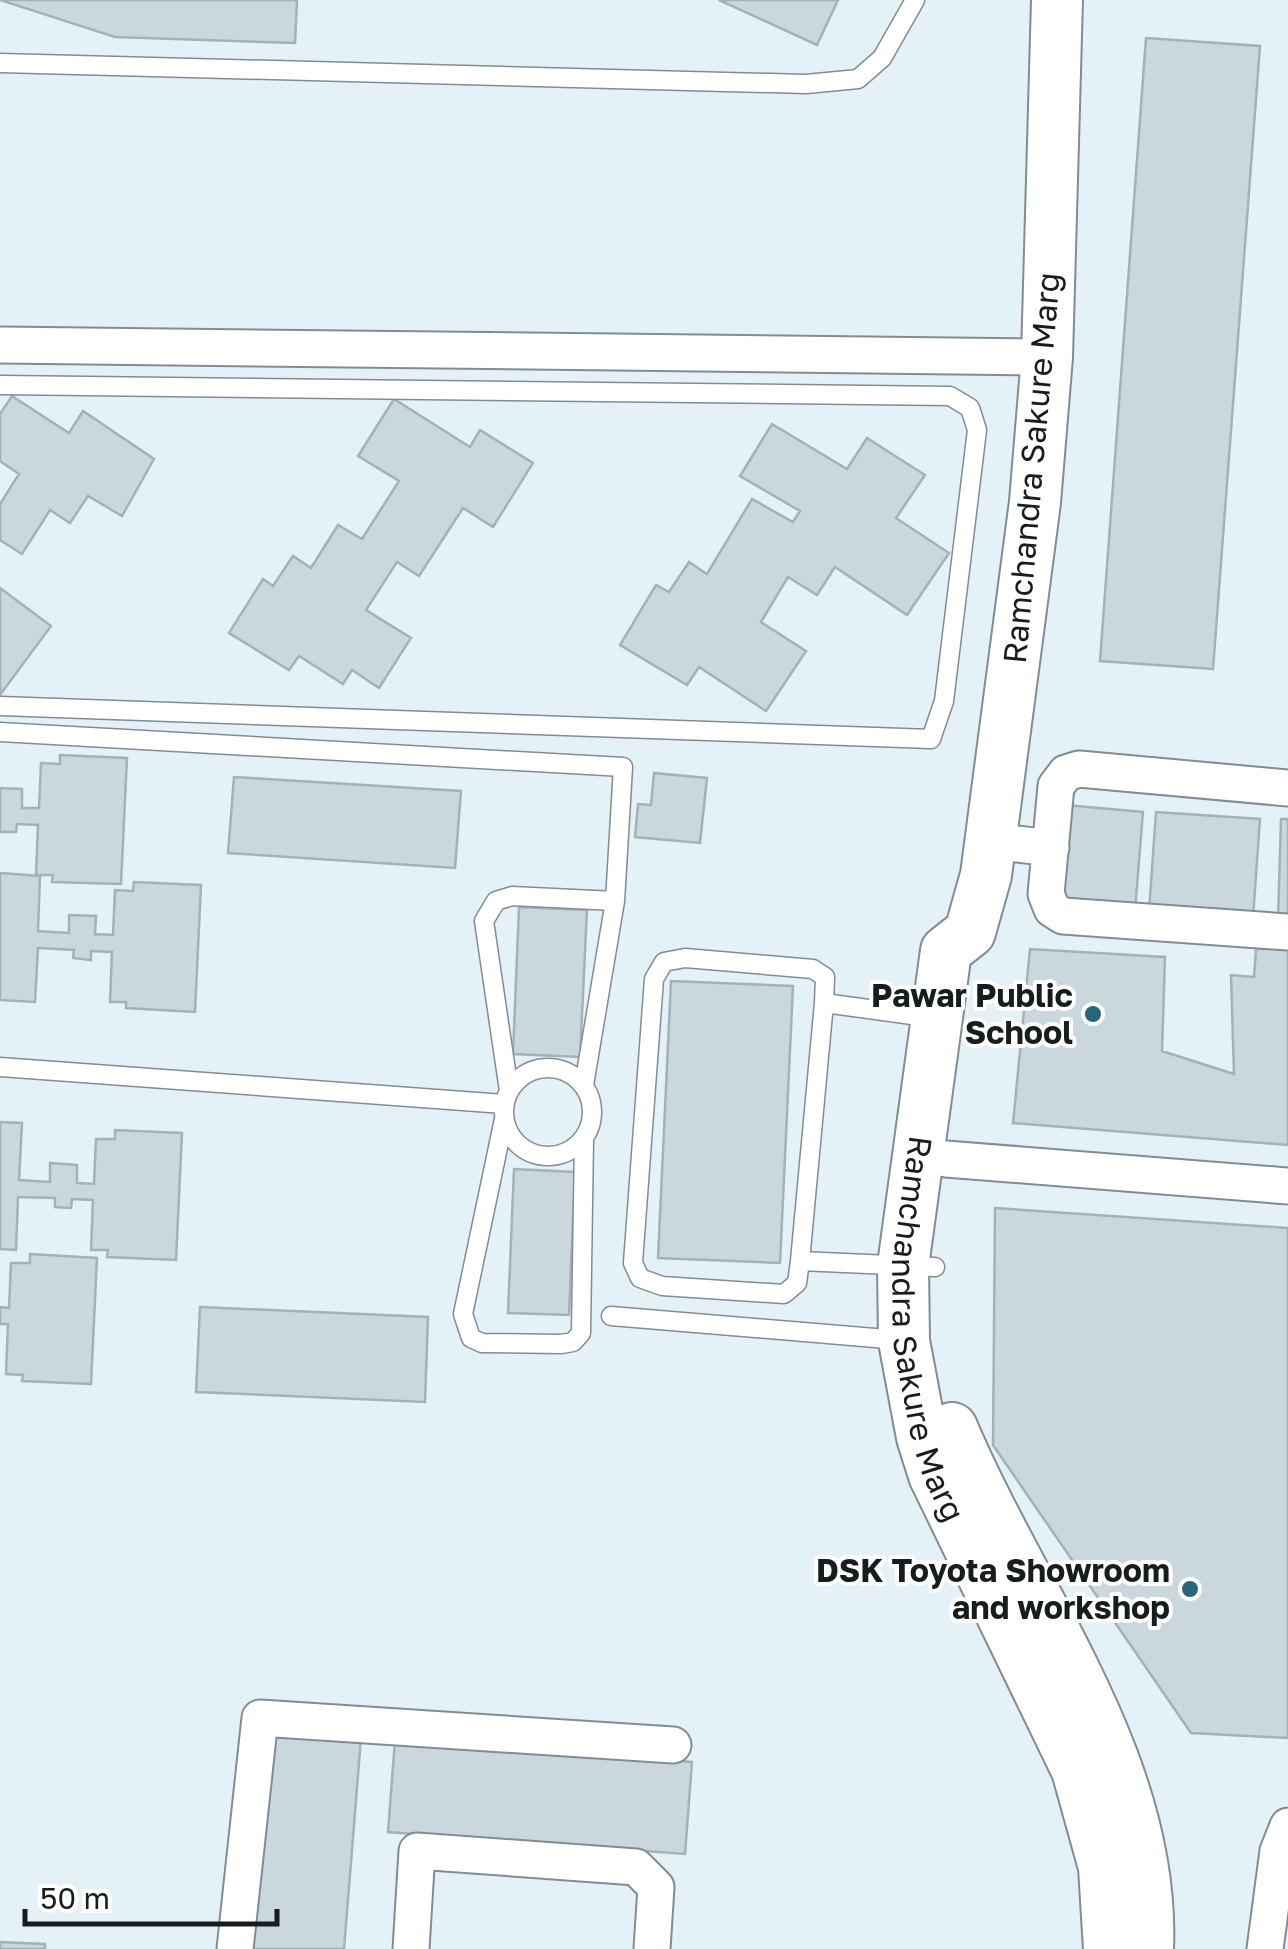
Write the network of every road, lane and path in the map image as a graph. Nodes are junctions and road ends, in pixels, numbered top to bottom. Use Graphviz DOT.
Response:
graph roads {
  1 [pos="914,0"];
  2 [pos="1057,0"];
  3 [pos="0,64"];
  4 [pos="0,345"];
  5 [pos="1047,357"];
  6 [pos="0,385"];
  7 [pos="0,706"];
  8 [pos="0,732"];
  9 [pos="1288,788"];
  10 [pos="995,825"];
  11 [pos="1053,831"];
  12 [pos="614,901"];
  13 [pos="970,932"];
  14 [pos="1288,932"];
  15 [pos="824,1003"];
  16 [pos="936,1018"];
  17 [pos="0,1067"];
  18 [pos="584,1084"];
  19 [pos="506,1105"];
  20 [pos="584,1139"];
  21 [pos="946,1158"];
  22 [pos="1288,1186"];
  23 [pos="800,1261"];
  24 [pos="919,1266"];
  25 [pos="612,1316"];
  26 [pos="904,1341"];
  27 [pos="1039,1652"];
  28 [pos="674,1746"];
  29 [pos="1287,1828"];
  30 [pos="236,1949"];
  31 [pos="412,1949"];
  32 [pos="652,1949"];
  33 [pos="1108,1949"];
  34 [pos="1148,1949"];
  35 [pos="1265,1949"];
  1 -- 3 [label="lane"];
  2 -- 5 [label="street, Ramchandra Sakure Marg"];
  4 -- 5 [label="street"];
  5 -- 10 [label="street, Ramchandra Sakure Marg"];
  6 -- 7 [label="lane"];
  8 -- 12 [label="lane"];
  9 -- 11 [label="street"];
  10 -- 11 [label="street"];
  10 -- 13 [label="street, Ramchandra Sakure Marg"];
  11 -- 14 [label="street"];
  12 -- 18 [label="lane"];
  12 -- 19 [label="lane"];
  13 -- 16 [label="street, Ramchandra Sakure Marg"];
  13 -- 21 [label="street, Ramchandra Sakure Marg"];
  15 -- 16 [label="lane"];
  15 -- 23 [label="lane"];
  15 -- 23 [label="lane"];
  16 -- 24 [label="street, Ramchandra Sakure Marg"];
  17 -- 19 [label="lane"];
  18 -- 19 [label="lane"];
  18 -- 20 [label="lane"];
  19 -- 20 [label="lane"];
  19 -- 20 [label="lane"];
  21 -- 22 [label="street"];
  21 -- 24 [label="street, Ramchandra Sakure Marg"];
  23 -- 24 [label="lane"];
  24 -- 26 [label="street, Ramchandra Sakure Marg"];
  24 -- 27 [label="street, Ramchandra Sakure Marg"];
  25 -- 26 [label="lane"];
  26 -- 27 [label="street, Ramchandra Sakure Marg"];
  27 -- 33 [label="street, Ramchandra Sakure Marg"];
  27 -- 34 [label="street, Ramchandra Sakure Marg"];
  28 -- 30 [label="street"];
  29 -- 35 [label="street"];
  31 -- 32 [label="street"];
}
